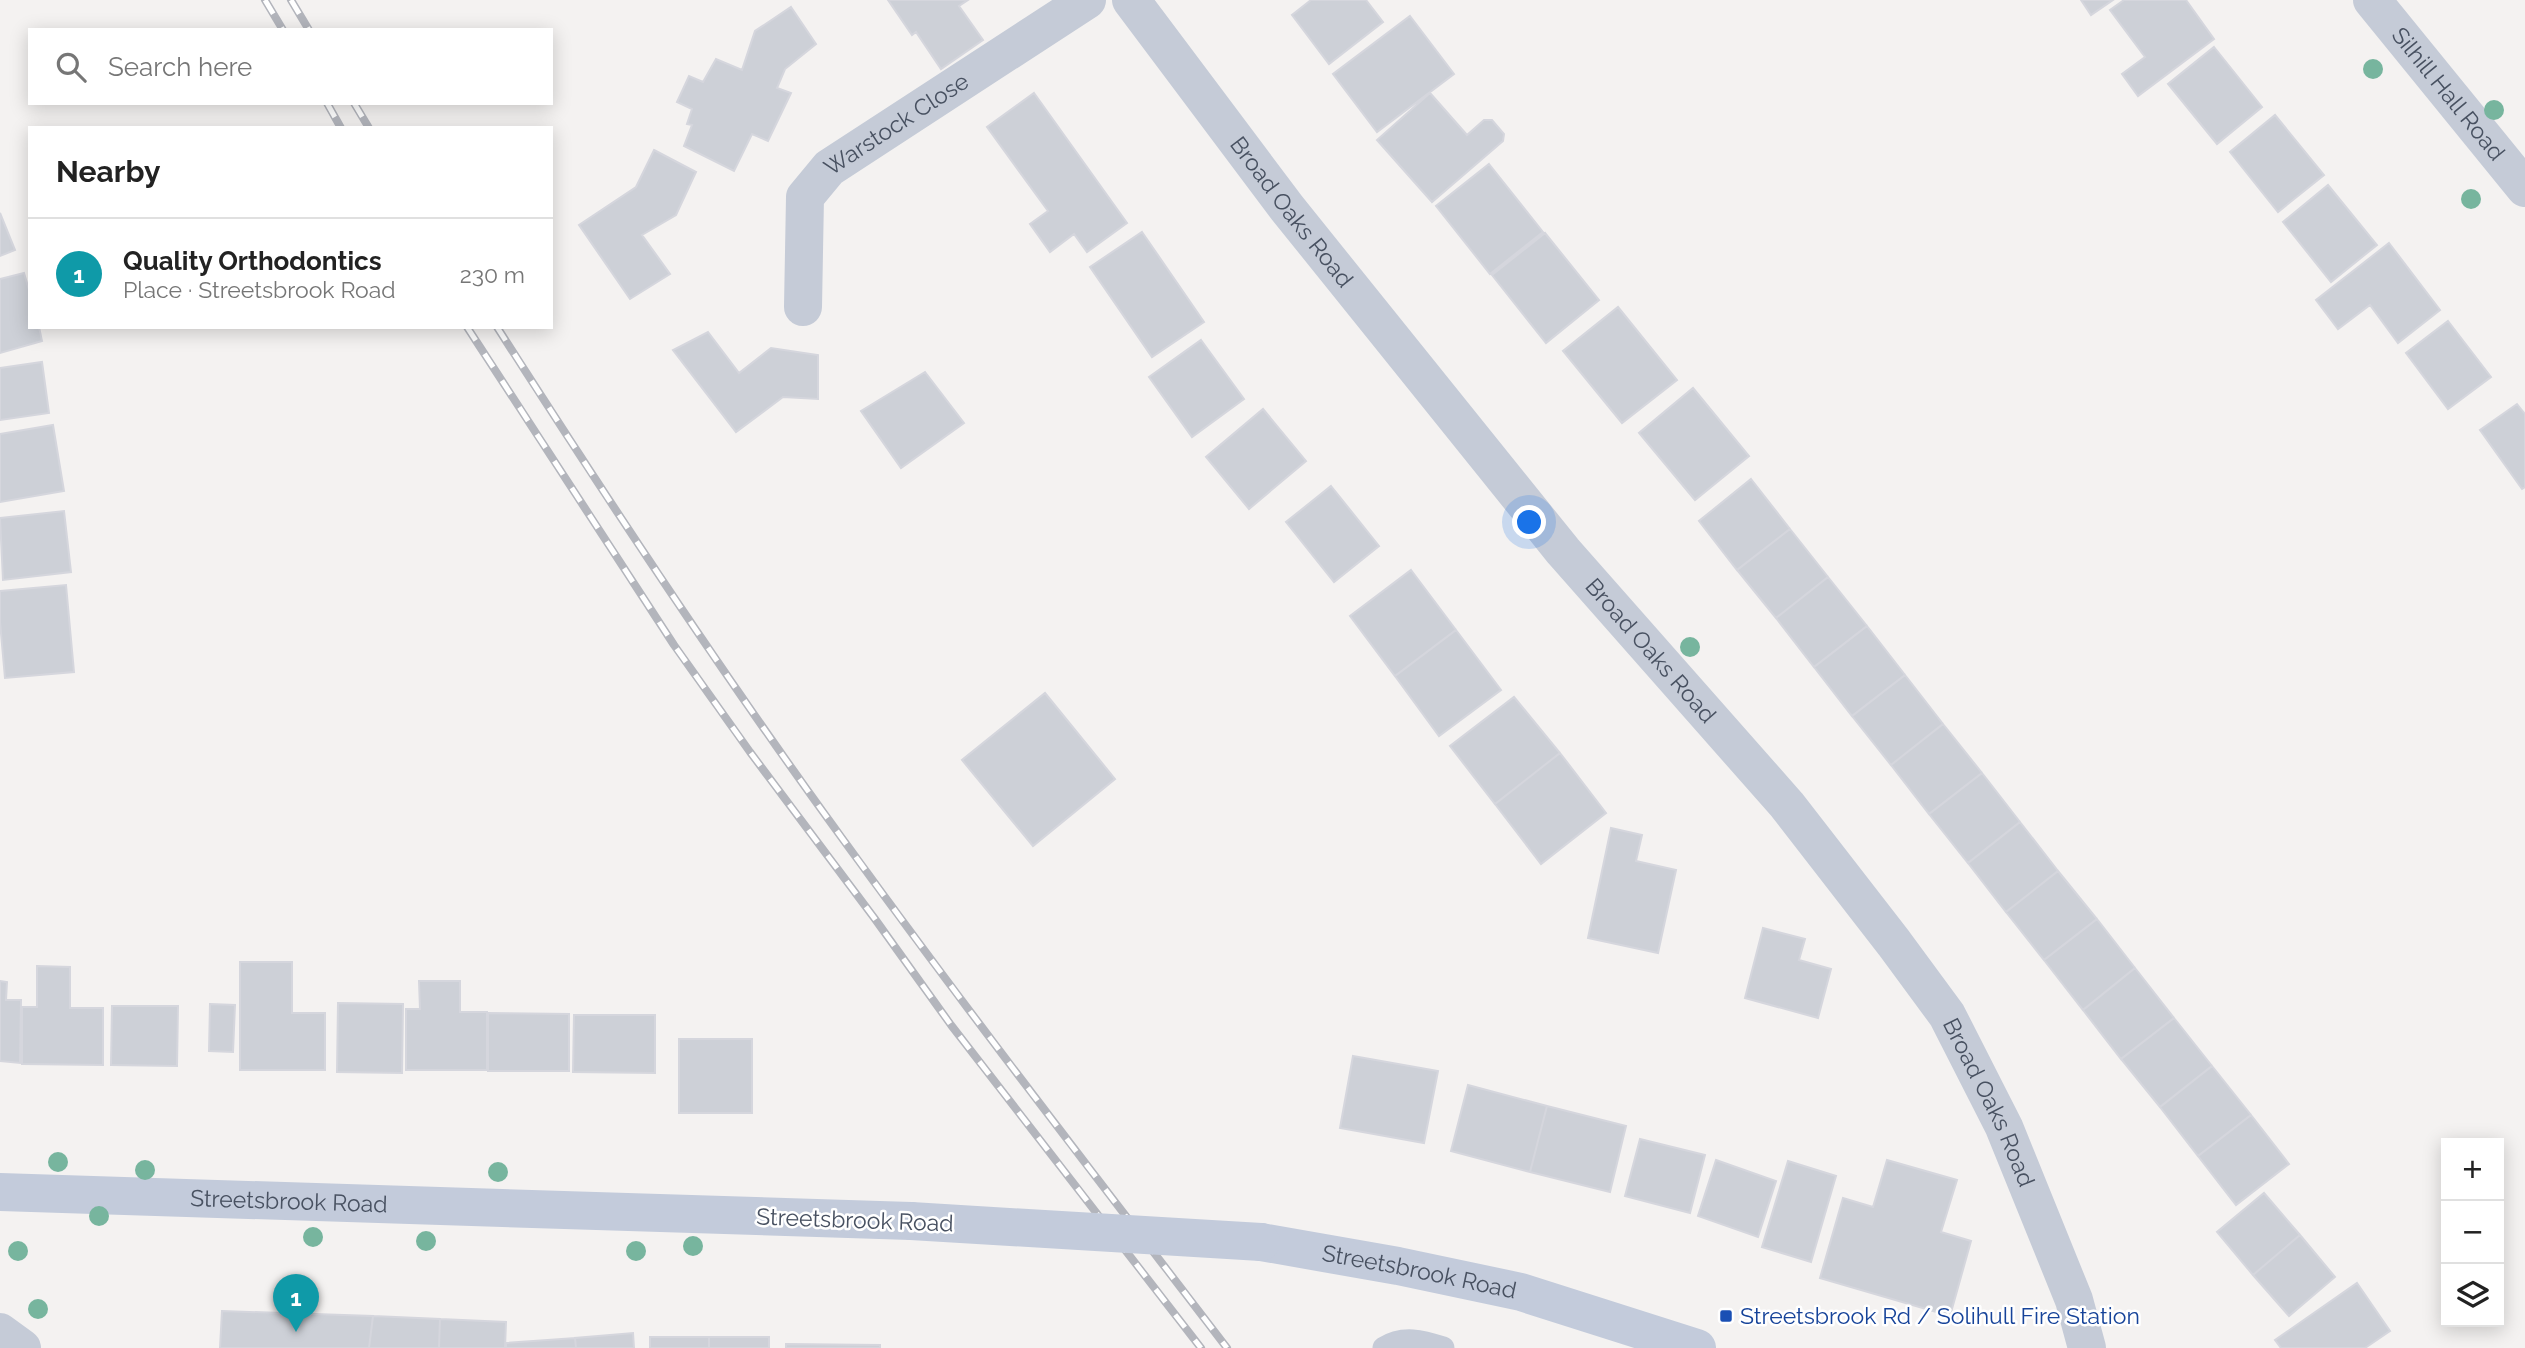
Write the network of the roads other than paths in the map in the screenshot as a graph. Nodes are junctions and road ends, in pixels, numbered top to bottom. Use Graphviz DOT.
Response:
graph roads {
  1 [pos="1087,0"];
  2 [pos="1131,0"];
  3 [pos="2372,0"];
  4 [pos="2525,188"];
  5 [pos="803,307"];
  6 [pos="0,1192"];
  7 [pos="0,1332"];
  8 [pos="22,1348"];
  9 [pos="1384,1348"];
  10 [pos="1443,1348"];
  11 [pos="1697,1348"];
  12 [pos="2087,1348"];
  1 -- 5 [label="street, Warstock Close"];
  2 -- 12 [label="street, Broad Oaks Road"];
  3 -- 4 [label="street, Silhill Hall Road"];
  6 -- 11 [label="main road, Streetsbrook Road, bridge"];
  7 -- 8 [label="street"];
  9 -- 10 [label="lane"];
}
